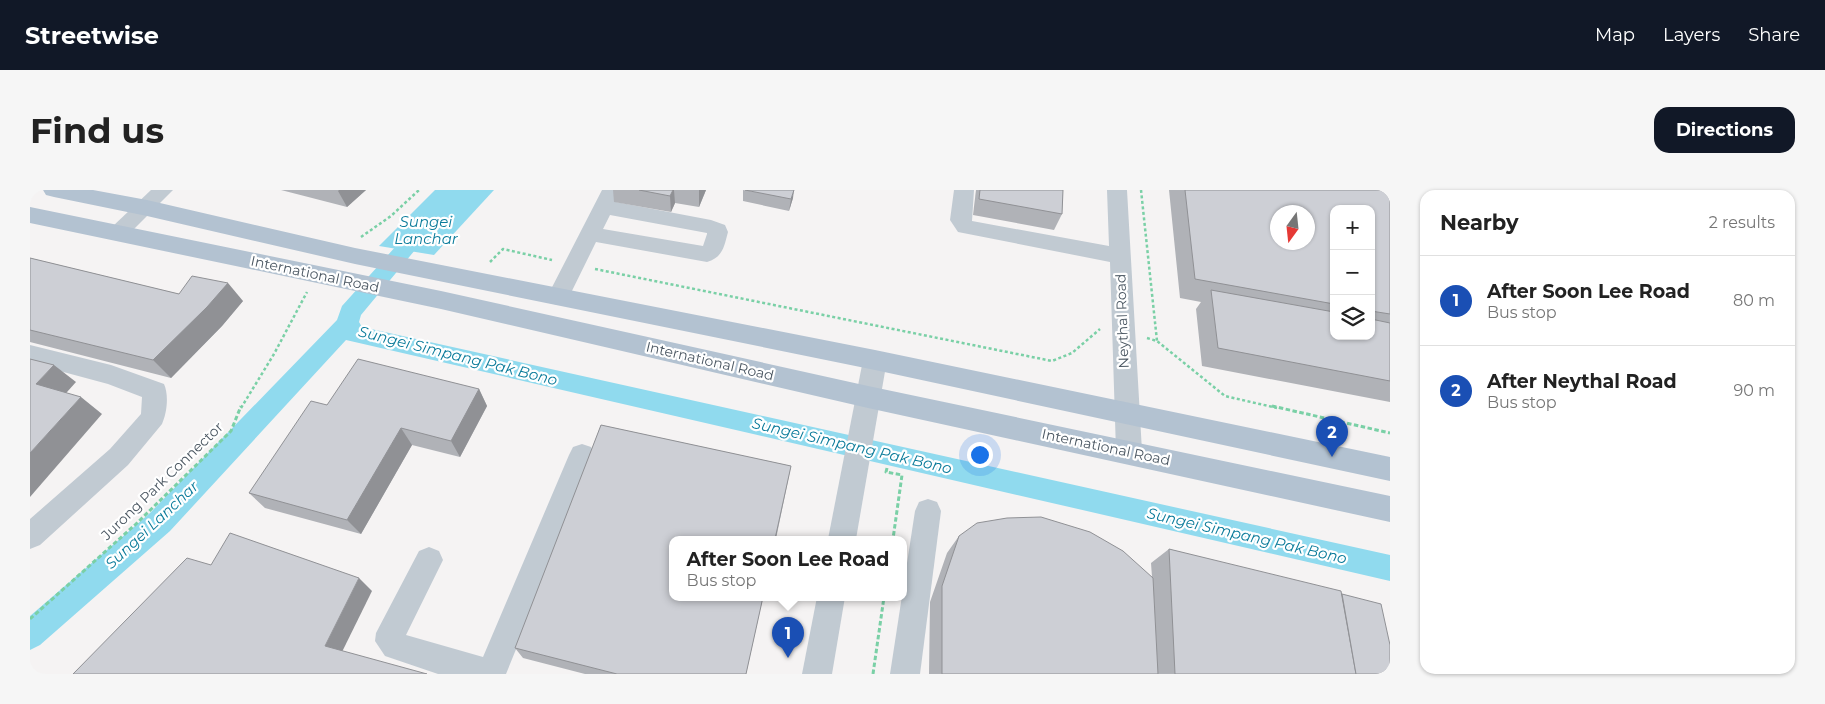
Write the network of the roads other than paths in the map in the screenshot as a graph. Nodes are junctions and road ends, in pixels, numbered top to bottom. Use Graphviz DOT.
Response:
graph roads {
  1 [pos="54,190"];
  2 [pos="163,190"];
  3 [pos="964,190"];
  4 [pos="1117,190"];
  5 [pos="608,199"];
  6 [pos="147,208"];
  7 [pos="30,215"];
  8 [pos="119,232"];
  9 [pos="590,234"];
  10 [pos="1120,256"];
  11 [pos="558,297"];
  12 [pos="30,354"];
  13 [pos="875,360"];
  14 [pos="866,408"];
  15 [pos="1126,414"];
  16 [pos="1129,451"];
  17 [pos="582,455"];
  18 [pos="1390,469"];
  19 [pos="1390,509"];
  20 [pos="928,511"];
  21 [pos="30,536"];
  22 [pos="843,536"];
  23 [pos="429,560"];
  24 [pos="830,601"];
  25 [pos="490,674"];
  26 [pos="817,674"];
  27 [pos="905,674"];
  1 -- 6 [label="main road, International Road"];
  2 -- 6 [label="street"];
  3 -- 10 [label="street"];
  4 -- 10 [label="street, Neythal Road"];
  5 -- 9 [label="street"];
  5 -- 9 [label="street"];
  6 -- 8 [label="street"];
  6 -- 11 [label="main road, International Road"];
  7 -- 8 [label="main road, International Road"];
  8 -- 14 [label="main road, International Road"];
  9 -- 11 [label="street"];
  10 -- 15 [label="street, Neythal Road"];
  11 -- 13 [label="main road, International Road"];
  12 -- 21 [label="street"];
  13 -- 14 [label="street"];
  13 -- 15 [label="main road, International Road"];
  14 -- 16 [label="main road, International Road"];
  14 -- 22 [label="street"];
  15 -- 16 [label="street, Neythal Road"];
  15 -- 18 [label="main road, International Road"];
  16 -- 19 [label="main road, International Road"];
  17 -- 25 [label="street"];
  20 -- 27 [label="street"];
  23 -- 25 [label="street"];
  24 -- 26 [label="street"];
}
